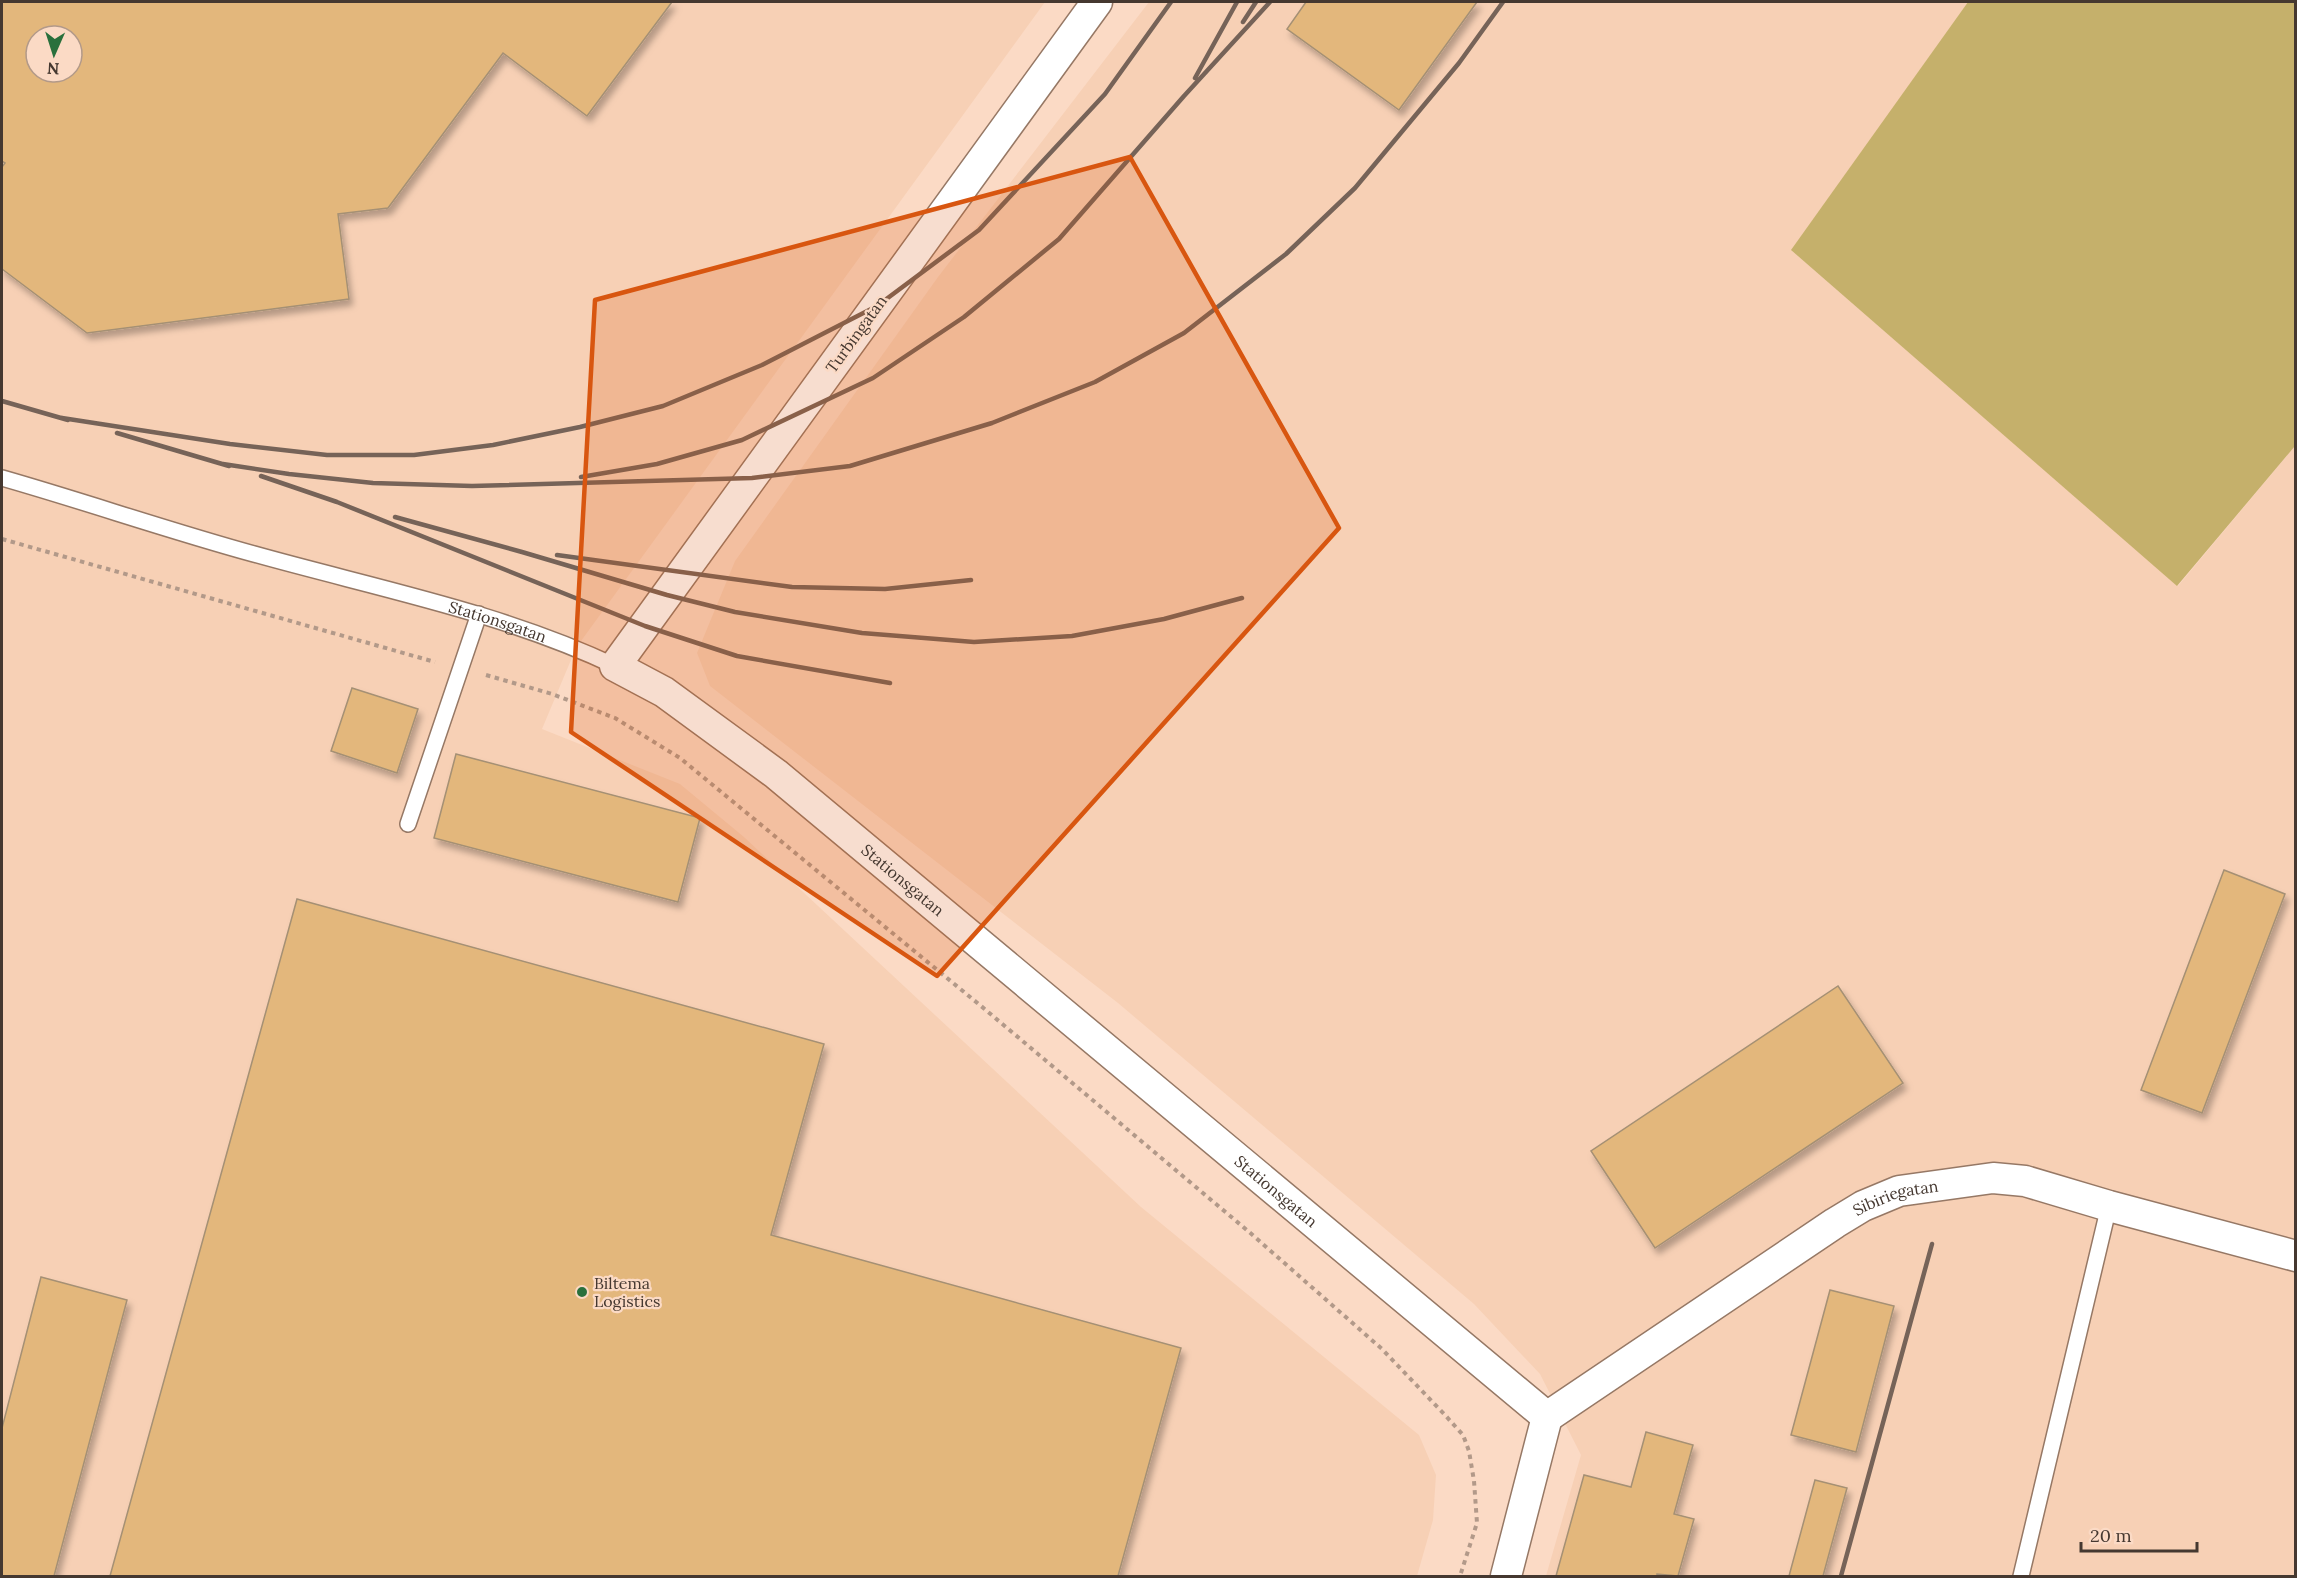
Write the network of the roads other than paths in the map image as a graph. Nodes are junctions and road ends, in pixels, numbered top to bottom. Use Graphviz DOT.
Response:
graph roads {
  1 [pos="1097,2"];
  2 [pos="2,478"];
  3 [pos="478,614"];
  4 [pos="615,666"];
  5 [pos="408,824"];
  6 [pos="2109,1206"];
  7 [pos="2295,1256"];
  8 [pos="1547,1417"];
  9 [pos="1506,1576"];
  10 [pos="2021,1576"];
  1 -- 4 [label="street, Turbingatan"];
  2 -- 3 [label="lane, Stationsgatan"];
  3 -- 4 [label="lane, Stationsgatan"];
  3 -- 5 [label="lane"];
  4 -- 8 [label="street, Stationsgatan"];
  6 -- 7 [label="street, Sibiriegatan"];
  6 -- 8 [label="street, Sibiriegatan"];
  6 -- 10 [label="lane"];
  8 -- 9 [label="street"];
}
